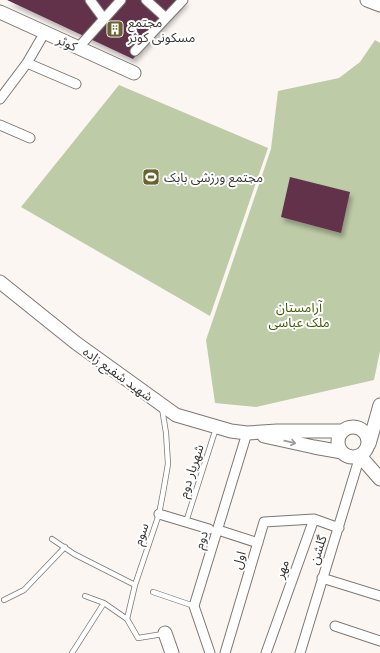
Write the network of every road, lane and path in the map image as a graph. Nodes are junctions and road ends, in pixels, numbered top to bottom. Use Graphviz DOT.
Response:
graph roads {
  1 [pos="90,0"];
  2 [pos="121,0"];
  3 [pos="146,0"];
  4 [pos="183,0"];
  5 [pos="367,0"];
  6 [pos="380,5"];
  7 [pos="0,12"];
  8 [pos="166,18"];
  9 [pos="104,19"];
  10 [pos="45,32"];
  11 [pos="78,48"];
  12 [pos="135,51"];
  13 [pos="27,63"];
  14 [pos="134,73"];
  15 [pos="76,84"];
  16 [pos="3,88"];
  17 [pos="0,99"];
  18 [pos="0,125"];
  19 [pos="30,138"];
  20 [pos="0,282"];
  21 [pos="380,399"];
  22 [pos="162,405"];
  23 [pos="380,405"];
  24 [pos="217,427"];
  25 [pos="361,428"];
  26 [pos="342,431"];
  27 [pos="250,433"];
  28 [pos="365,450"];
  29 [pos="342,452"];
  30 [pos="380,469"];
  31 [pos="380,479"];
  32 [pos="159,514"];
  33 [pos="314,519"];
  34 [pos="186,522"];
  35 [pos="338,528"];
  36 [pos="213,529"];
  37 [pos="52,540"];
  38 [pos="258,543"];
  39 [pos="65,547"];
  40 [pos="322,578"];
  41 [pos="135,585"];
  42 [pos="153,592"];
  43 [pos="86,596"];
  44 [pos="380,596"];
  45 [pos="4,600"];
  46 [pos="104,603"];
  47 [pos="194,606"];
  48 [pos="127,618"];
  49 [pos="335,626"];
  50 [pos="165,634"];
  51 [pos="380,641"];
  52 [pos="72,653"];
  53 [pos="172,653"];
  54 [pos="210,653"];
  55 [pos="225,653"];
  56 [pos="266,653"];
  57 [pos="300,653"];
  1 -- 9 [label="street"];
  2 -- 9 [label="street"];
  3 -- 8 [label="street"];
  4 -- 8 [label="street"];
  5 -- 6 [label="main road"];
  7 -- 10 [label="main road, کوثر"];
  8 -- 12 [label="street"];
  9 -- 11 [label="street"];
  10 -- 11 [label="main road, کوثر"];
  10 -- 13 [label="street"];
  11 -- 14 [label="main road, کوثر"];
  13 -- 15 [label="street"];
  13 -- 16 [label="street"];
  16 -- 17 [label="street"];
  18 -- 19 [label="street"];
  20 -- 22 [label="main road, شهید شفیع زاده"];
  21 -- 25 [label="main road"];
  22 -- 24 [label="main road, شهید شفیع زاده"];
  22 -- 32 [label="lane, سوم"];
  23 -- 28 [label="main road"];
  24 -- 27 [label="main road, شهید شفیع زاده"];
  24 -- 34 [label="lane, شهریار دوم"];
  25 -- 26 [label="main road"];
  25 -- 28 [label="main road"];
  26 -- 27 [label="main road, شهید شفیع زاده"];
  26 -- 29 [label="main road"];
  27 -- 29 [label="main road, شهید شفیع زاده, one-way"];
  27 -- 36 [label="street, دوم"];
  28 -- 29 [label="main road"];
  28 -- 30 [label="main road"];
  28 -- 31 [label="main road"];
  28 -- 35 [label="street, گلشن"];
  32 -- 34 [label="street"];
  32 -- 41 [label="lane, سوم"];
  33 -- 35 [label="street"];
  33 -- 38 [label="street, اول"];
  33 -- 56 [label="street, مهر"];
  34 -- 36 [label="street"];
  35 -- 40 [label="street, گلشن"];
  36 -- 38 [label="street"];
  36 -- 47 [label="street, دوم"];
  37 -- 39 [label="lane"];
  38 -- 55 [label="street, اول"];
  39 -- 41 [label="lane"];
  39 -- 45 [label="lane"];
  40 -- 44 [label="street"];
  40 -- 57 [label="street, گلشن"];
  41 -- 48 [label="lane, سوم"];
  42 -- 47 [label="lane"];
  43 -- 46 [label="lane"];
  46 -- 48 [label="lane"];
  46 -- 52 [label="lane"];
  47 -- 54 [label="street"];
  48 -- 50 [label="lane"];
  49 -- 51 [label="street"];
  50 -- 53 [label="main road"];
}
